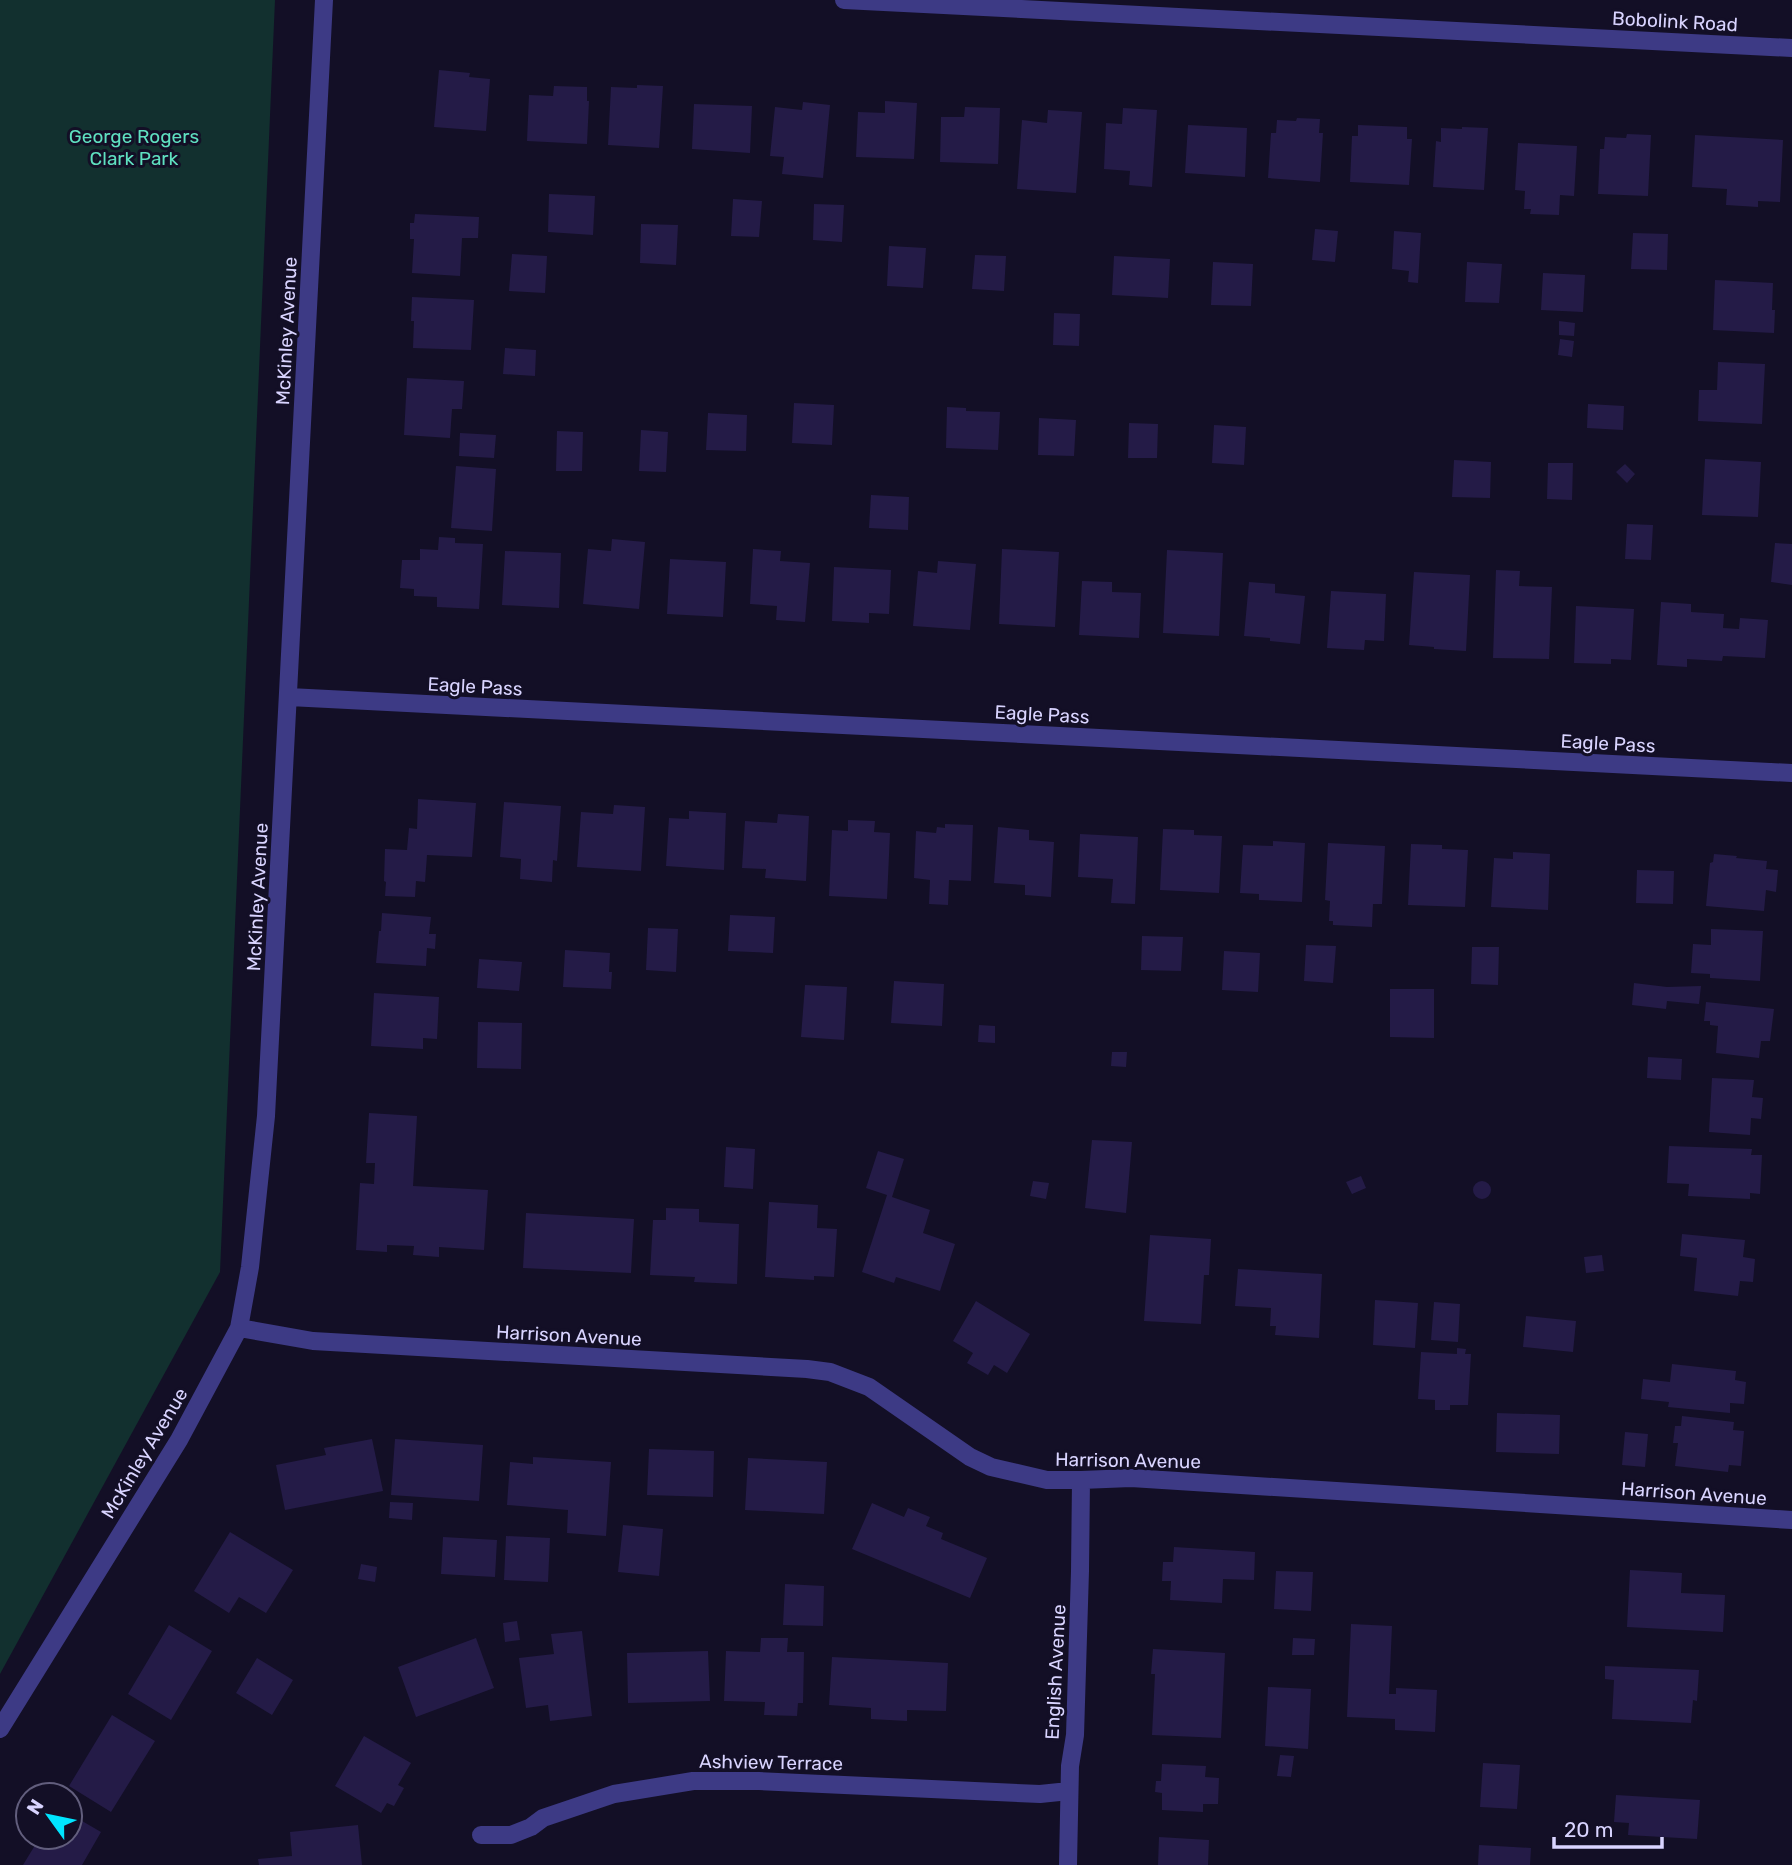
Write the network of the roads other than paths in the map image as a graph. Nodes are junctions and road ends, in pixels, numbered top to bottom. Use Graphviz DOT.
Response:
graph roads {
  1 [pos="324,0"];
  2 [pos="844,0"];
  3 [pos="1792,48"];
  4 [pos="289,697"];
  5 [pos="1792,773"];
  6 [pos="239,1328"];
  7 [pos="1081,1480"];
  8 [pos="1792,1520"];
  9 [pos="0,1729"];
  10 [pos="1069,1791"];
  11 [pos="481,1835"];
  12 [pos="1068,1865"];
  1 -- 4 [label="street, McKinley Avenue"];
  2 -- 3 [label="street, Bobolink Road"];
  4 -- 5 [label="street, Eagle Pass"];
  4 -- 6 [label="street, McKinley Avenue"];
  6 -- 7 [label="street, Harrison Avenue"];
  6 -- 9 [label="street, McKinley Avenue"];
  7 -- 8 [label="street, Harrison Avenue"];
  7 -- 10 [label="street, English Avenue"];
  10 -- 11 [label="street, Ashview Terrace"];
  10 -- 12 [label="street, English Avenue"];
}
